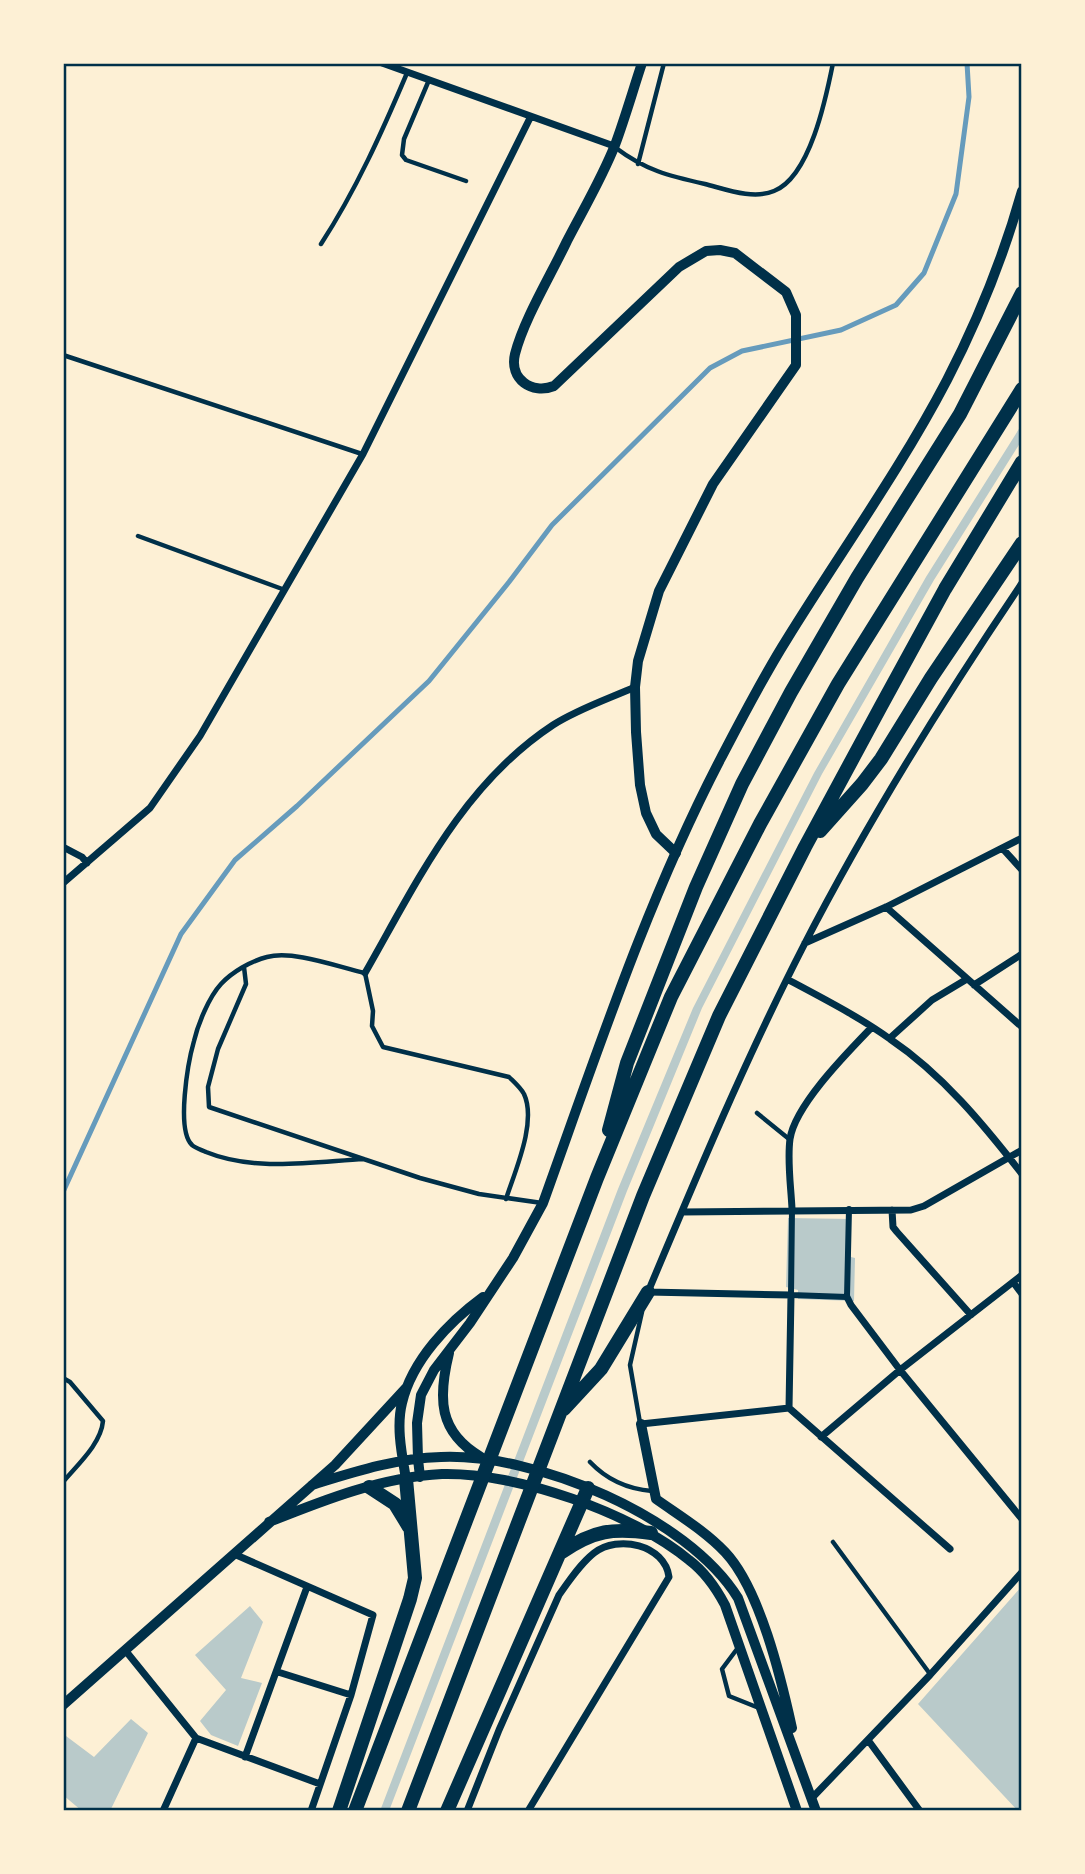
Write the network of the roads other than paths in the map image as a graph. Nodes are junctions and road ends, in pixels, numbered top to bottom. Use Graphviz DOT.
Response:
graph roads {
  1 [pos="382,63"];
  2 [pos="642,63"];
  3 [pos="664,63"];
  4 [pos="833,63"];
  5 [pos="408,72"];
  6 [pos="429,80"];
  7 [pos="530,118"];
  8 [pos="614,146"];
  9 [pos="638,164"];
  10 [pos="466,181"];
  11 [pos="1022,191"];
  12 [pos="321,244"];
  13 [pos="1022,293"];
  14 [pos="63,355"];
  15 [pos="1022,388"];
  16 [pos="363,454"];
  17 [pos="1022,462"];
  18 [pos="138,536"];
  19 [pos="1022,543"];
  20 [pos="1022,583"];
  21 [pos="285,590"];
  22 [pos="635,687"];
  23 [pos="1022,838"];
  24 [pos="63,847"];
  25 [pos="805,847"];
  26 [pos="1003,849"];
  27 [pos="676,853"];
  28 [pos="87,863"];
  29 [pos="1022,870"];
  30 [pos="63,883"];
  31 [pos="886,907"];
  32 [pos="805,944"];
  33 [pos="1022,954"];
  34 [pos="244,967"];
  35 [pos="365,973"];
  36 [pos="787,979"];
  37 [pos="968,979"];
  38 [pos="974,985"];
  39 [pos="872,1027"];
  40 [pos="1022,1027"];
  41 [pos="890,1038"];
  42 [pos="757,1113"];
  43 [pos="790,1140"];
  44 [pos="1022,1150"];
  45 [pos="1009,1158"];
  46 [pos="364,1159"];
  47 [pos="1022,1174"];
  48 [pos="597,1178"];
  49 [pos="506,1199"];
  50 [pos="543,1203"];
  51 [pos="792,1209"];
  52 [pos="849,1209"];
  53 [pos="892,1210"];
  54 [pos="682,1212"];
  55 [pos="1022,1275"];
  56 [pos="1013,1282"];
  57 [pos="648,1292"];
  58 [pos="488,1293"];
  59 [pos="1022,1294"];
  60 [pos="791,1295"];
  61 [pos="847,1297"];
  62 [pos="971,1315"];
  63 [pos="450,1348"];
  64 [pos="900,1370"];
  65 [pos="63,1378"];
  66 [pos="407,1387"];
  67 [pos="789,1408"];
  68 [pos="559,1415"];
  69 [pos="640,1424"];
  70 [pos="821,1437"];
  71 [pos="418,1458"];
  72 [pos="483,1459"];
  73 [pos="403,1461"];
  74 [pos="590,1462"];
  75 [pos="413,1478"];
  76 [pos="63,1482"];
  77 [pos="312,1485"];
  78 [pos="369,1487"];
  79 [pos="588,1488"];
  80 [pos="653,1491"];
  81 [pos="583,1504"];
  82 [pos="1022,1518"];
  83 [pos="269,1522"];
  84 [pos="412,1532"];
  85 [pos="650,1533"];
  86 [pos="833,1542"];
  87 [pos="950,1549"];
  88 [pos="561,1552"];
  89 [pos="234,1554"];
  90 [pos="1022,1572"];
  91 [pos="307,1587"];
  92 [pos="740,1646"];
  93 [pos="125,1650"];
  94 [pos="278,1672"];
  95 [pos="930,1675"];
  96 [pos="351,1695"];
  97 [pos="63,1705"];
  98 [pos="761,1709"];
  99 [pos="196,1738"];
  100 [pos="867,1740"];
  101 [pos="245,1757"];
  102 [pos="804,1778"];
  103 [pos="320,1784"];
  104 [pos="811,1799"];
  105 [pos="163,1811"];
  106 [pos="311,1811"];
  107 [pos="339,1811"];
  108 [pos="355,1811"];
  109 [pos="408,1811"];
  110 [pos="447,1811"];
  111 [pos="467,1811"];
  112 [pos="528,1811"];
  113 [pos="797,1811"];
  114 [pos="816,1811"];
  115 [pos="920,1811"];
  1 -- 5 [label="street"];
  2 -- 8 [label="street"];
  3 -- 9 [label="lane"];
  4 -- 9 [label="lane"];
  5 -- 6 [label="street"];
  5 -- 12 [label="lane"];
  6 -- 7 [label="street"];
  6 -- 10 [label="lane"];
  7 -- 8 [label="street"];
  7 -- 16 [label="street"];
  8 -- 9 [label="lane"];
  8 -- 22 [label="street"];
  11 -- 27 [label="main road"];
  13 -- 48 [label="highway"];
  14 -- 16 [label="lane"];
  15 -- 48 [label="highway"];
  16 -- 21 [label="street"];
  17 -- 25 [label="highway"];
  18 -- 21 [label="lane"];
  19 -- 25 [label="highway"];
  20 -- 32 [label="street"];
  21 -- 28 [label="street"];
  22 -- 27 [label="street"];
  22 -- 35 [label="street"];
  23 -- 26 [label="street"];
  24 -- 28 [label="street"];
  25 -- 68 [label="highway"];
  26 -- 29 [label="street"];
  26 -- 31 [label="street"];
  27 -- 50 [label="main road"];
  28 -- 30 [label="street"];
  31 -- 32 [label="street"];
  31 -- 37 [label="street"];
  32 -- 36 [label="street"];
  33 -- 38 [label="street"];
  34 -- 35 [label="lane"];
  34 -- 46 [label="lane"];
  34 -- 46 [label="lane"];
  35 -- 49 [label="lane"];
  36 -- 39 [label="street"];
  36 -- 54 [label="street"];
  37 -- 38 [label="street"];
  37 -- 41 [label="street"];
  38 -- 40 [label="street"];
  39 -- 41 [label="street"];
  39 -- 43 [label="street"];
  41 -- 45 [label="street"];
  42 -- 43 [label="lane"];
  43 -- 51 [label="street"];
  44 -- 45 [label="street"];
  45 -- 47 [label="street"];
  45 -- 53 [label="street"];
  46 -- 49 [label="lane"];
  48 -- 108 [label="highway"];
  49 -- 50 [label="lane"];
  50 -- 58 [label="main road"];
  51 -- 52 [label="street"];
  51 -- 54 [label="street"];
  51 -- 60 [label="street"];
  52 -- 53 [label="street"];
  52 -- 61 [label="street"];
  53 -- 62 [label="street"];
  54 -- 57 [label="street"];
  55 -- 56 [label="street"];
  56 -- 59 [label="street"];
  56 -- 62 [label="street"];
  57 -- 60 [label="street"];
  57 -- 68 [label="highway"];
  57 -- 69 [label="lane"];
  58 -- 63 [label="main road"];
  58 -- 66 [label="main road"];
  60 -- 61 [label="street"];
  60 -- 67 [label="street"];
  61 -- 64 [label="street"];
  62 -- 64 [label="street"];
  63 -- 71 [label="main road"];
  63 -- 72 [label="main road"];
  64 -- 70 [label="street"];
  64 -- 82 [label="street"];
  65 -- 76 [label="lane"];
  66 -- 73 [label="main road"];
  66 -- 77 [label="main road"];
  67 -- 69 [label="street"];
  67 -- 70 [label="street"];
  68 -- 109 [label="highway"];
  69 -- 80 [label="main road"];
  70 -- 87 [label="street"];
  71 -- 72 [label="main road"];
  71 -- 73 [label="main road"];
  71 -- 75 [label="main road"];
  72 -- 79 [label="main road"];
  73 -- 75 [label="main road"];
  73 -- 77 [label="main road"];
  74 -- 80 [label="lane"];
  75 -- 78 [label="main road"];
  75 -- 81 [label="main road"];
  75 -- 84 [label="highway"];
  77 -- 83 [label="main road"];
  78 -- 83 [label="main road"];
  78 -- 84 [label="highway"];
  79 -- 81 [label="highway"];
  79 -- 102 [label="main road"];
  80 -- 102 [label="main road"];
  81 -- 85 [label="main road"];
  81 -- 88 [label="highway"];
  83 -- 89 [label="main road"];
  84 -- 107 [label="highway"];
  85 -- 88 [label="highway"];
  85 -- 92 [label="main road"];
  86 -- 95 [label="lane"];
  88 -- 110 [label="highway"];
  89 -- 91 [label="street"];
  89 -- 93 [label="main road"];
  90 -- 95 [label="street"];
  91 -- 94 [label="street"];
  91 -- 96 [label="street"];
  92 -- 98 [label="main road"];
  92 -- 98 [label="lane"];
  93 -- 97 [label="main road"];
  93 -- 99 [label="street"];
  94 -- 96 [label="street"];
  94 -- 101 [label="street"];
  95 -- 100 [label="street"];
  96 -- 103 [label="street"];
  98 -- 113 [label="main road"];
  99 -- 101 [label="street"];
  99 -- 105 [label="street"];
  100 -- 104 [label="street"];
  100 -- 115 [label="street"];
  101 -- 103 [label="street"];
  102 -- 104 [label="main road"];
  103 -- 106 [label="street"];
  104 -- 114 [label="main road"];
  111 -- 112 [label="street"];
}
